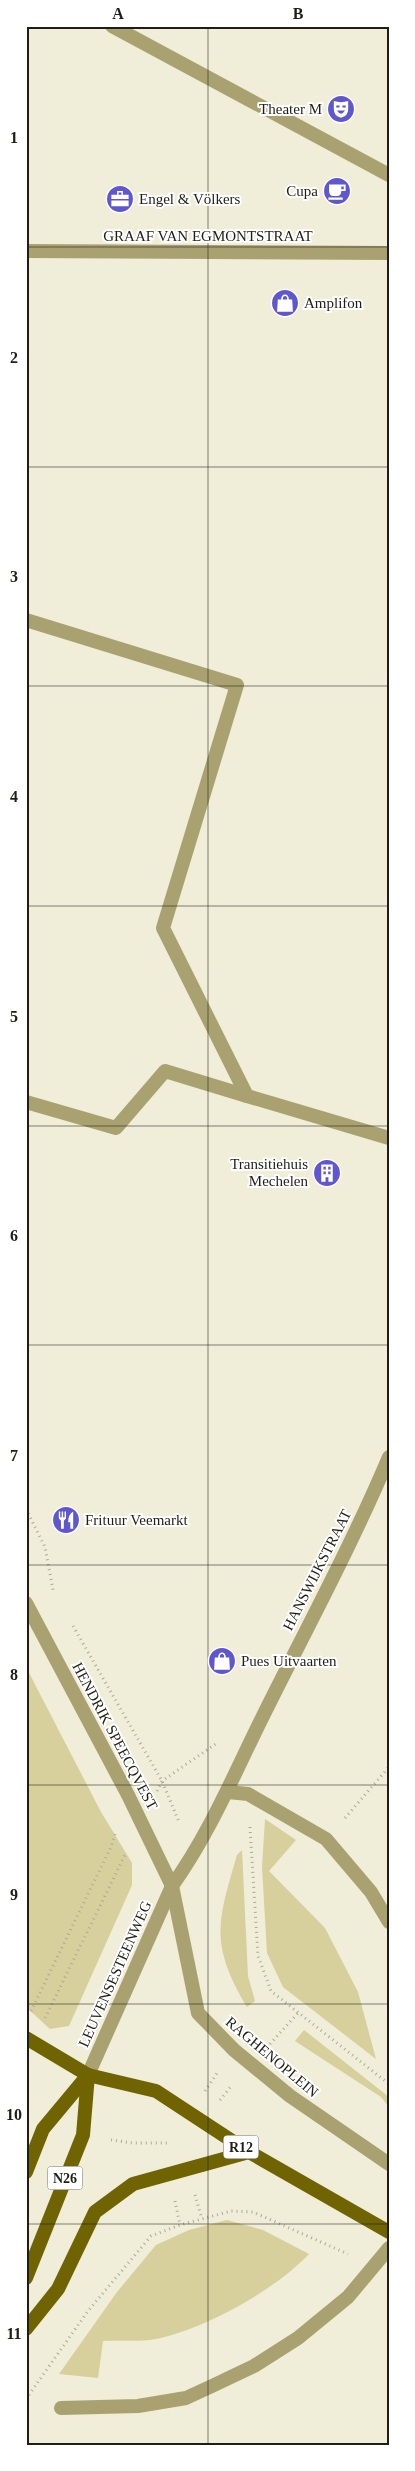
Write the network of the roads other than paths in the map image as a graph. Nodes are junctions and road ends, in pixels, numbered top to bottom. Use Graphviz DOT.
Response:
graph roads {
  1 [pos="112,26"];
  2 [pos="389,175"];
  3 [pos="26,251"];
  4 [pos="389,253"];
  5 [pos="26,620"];
  6 [pos="247,1096"];
  7 [pos="26,1102"];
  8 [pos="389,1138"];
  9 [pos="389,1458"];
  10 [pos="26,1603"];
  11 [pos="228,1792"];
  12 [pos="172,1886"];
  13 [pos="389,1922"];
  14 [pos="30,2040"];
  15 [pos="88,2075"];
  16 [pos="249,2152"];
  17 [pos="389,2164"];
  18 [pos="26,2172"];
  19 [pos="389,2232"];
  20 [pos="389,2248"];
  21 [pos="26,2278"];
  22 [pos="26,2329"];
  23 [pos="61,2408"];
  1 -- 2 [label="street"];
  3 -- 4 [label="street, GRAAF VAN EGMONTSTRAAT"];
  5 -- 6 [label="street"];
  6 -- 7 [label="street"];
  6 -- 8 [label="street"];
  9 -- 11 [label="street, HANSWIJKSTRAAT"];
  10 -- 12 [label="street, HENDRIK SPEECQVEST"];
  11 -- 12 [label="street, HANSWIJKSTRAAT"];
  11 -- 13 [label="street"];
  12 -- 15 [label="street, LEUVENSESTEENWEG / N26"];
  12 -- 17 [label="street, RAGHENOPLEIN"];
  14 -- 15 [label="main road, R12"];
  15 -- 16 [label="main road, R12"];
  15 -- 18 [label="main road, LEUVENSESTEENWEG / N26"];
  15 -- 21 [label="main road, LEUVENSESTEENWEG / N26"];
  16 -- 19 [label="main road, R12"];
  16 -- 22 [label="main road"];
  20 -- 23 [label="street"];
}
